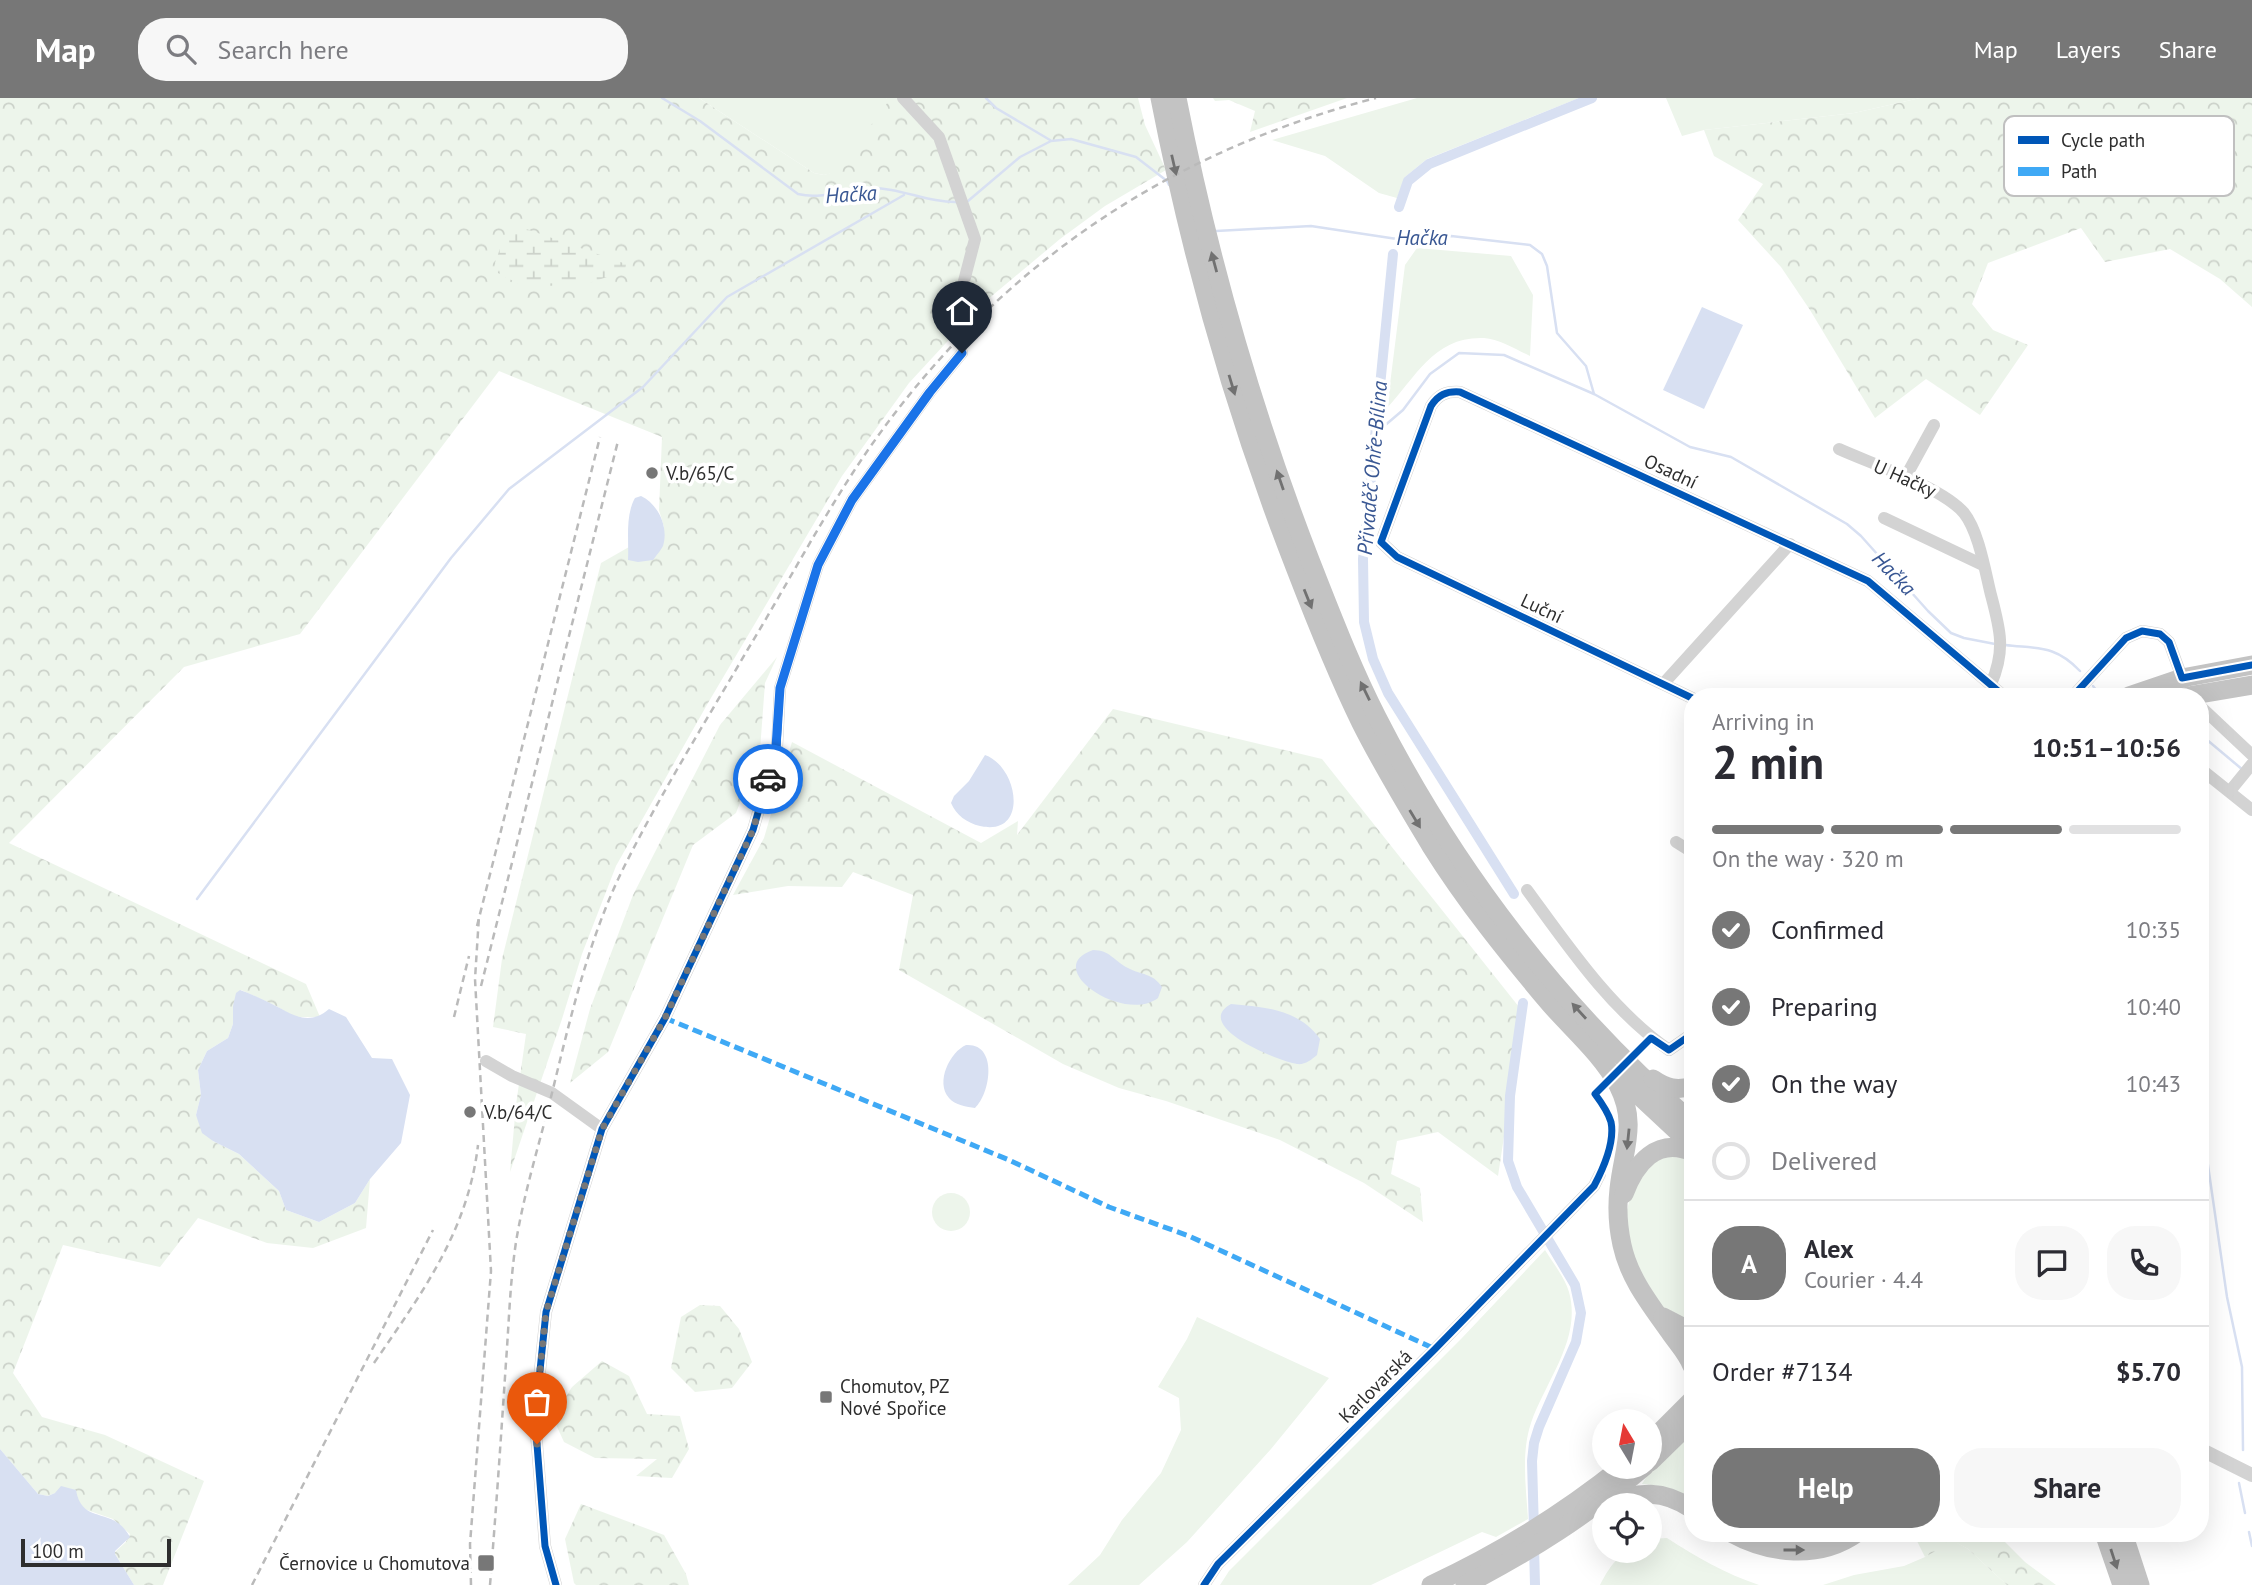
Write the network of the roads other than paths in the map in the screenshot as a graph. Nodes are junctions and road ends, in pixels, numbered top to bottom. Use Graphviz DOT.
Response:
graph roads {
  1 [pos="903,98"];
  2 [pos="1160,98"];
  3 [pos="1177,98"];
  4 [pos="952,327"];
  5 [pos="962,353"];
  6 [pos="1934,425"];
  7 [pos="1839,449"];
  8 [pos="1905,478"];
  9 [pos="1884,518"];
  10 [pos="1381,542"];
  11 [pos="1790,544"];
  12 [pos="1983,565"];
  13 [pos="2252,665"];
  14 [pos="1664,683"];
  15 [pos="1991,684"];
  16 [pos="2252,685"];
  17 [pos="1995,688"];
  18 [pos="2080,688"];
  19 [pos="2186,688"];
  20 [pos="2197,688"];
  21 [pos="2209,690"];
  22 [pos="1684,694"];
  23 [pos="2209,716"];
  24 [pos="1388,756"];
  25 [pos="2251,763"];
  26 [pos="2209,774"];
  27 [pos="2232,789"];
  28 [pos="2252,810"];
  29 [pos="1676,842"];
  30 [pos="1684,847"];
  31 [pos="1527,890"];
  32 [pos="1684,1040"];
  33 [pos="1596,1055"];
  34 [pos="1626,1060"];
  35 [pos="486,1061"];
  36 [pos="1684,1088"];
  37 [pos="1684,1114"];
  38 [pos="602,1129"];
  39 [pos="1684,1138"];
  40 [pos="1684,1149"];
  41 [pos="1600,1174"];
  42 [pos="1619,1226"];
  43 [pos="1657,1312"];
  44 [pos="1684,1327"];
  45 [pos="1684,1354"];
  46 [pos="1684,1396"];
  47 [pos="1684,1408"];
  48 [pos="1662,1428"];
  49 [pos="1684,1429"];
  50 [pos="1662,1430"];
  51 [pos="1662,1450"];
  52 [pos="2209,1453"];
  53 [pos="2252,1475"];
  54 [pos="1629,1479"];
  55 [pos="1611,1493"];
  56 [pos="1662,1496"];
  57 [pos="1684,1504"];
  58 [pos="1592,1508"];
  59 [pos="1752,1542"];
  60 [pos="1839,1542"];
  61 [pos="2108,1542"];
  62 [pos="2126,1542"];
  63 [pos="1496,1561"];
  64 [pos="556,1585"];
  65 [pos="1204,1585"];
  66 [pos="1431,1585"];
  67 [pos="1465,1585"];
  68 [pos="2122,1585"];
  69 [pos="2140,1585"];
  1 -- 4 [label="street"];
  2 -- 24 [label="highway, one-way"];
  24 -- 3 [label="highway, one-way"];
  5 -- 38 [label="street"];
  6 -- 8 [label="street"];
  7 -- 8 [label="street, U Hačky"];
  8 -- 12 [label="street, U Hačky"];
  9 -- 12 [label="street"];
  10 -- 11 [label="street, Osadní"];
  10 -- 14 [label="street, Luční"];
  11 -- 14 [label="street"];
  11 -- 15 [label="street, Osadní"];
  12 -- 15 [label="street, U Hačky"];
  13 -- 20 [label="highway"];
  14 -- 22 [label="street, Luční"];
  15 -- 17 [label="street, Osadní"];
  16 -- 21 [label="highway"];
  18 -- 19 [label="street"];
  23 -- 25 [label="street"];
  24 -- 33 [label="highway, one-way"];
  34 -- 24 [label="highway, one-way"];
  25 -- 27 [label="street"];
  26 -- 27 [label="street"];
  27 -- 28 [label="street"];
  29 -- 30 [label="street"];
  31 -- 32 [label="street"];
  33 -- 39 [label="highway"];
  33 -- 42 [label="highway, one-way"];
  34 -- 36 [label="highway"];
  34 -- 37 [label="highway"];
  35 -- 38 [label="street"];
  38 -- 64 [label="street"];
  40 -- 42 [label="highway"];
  41 -- 65 [label="street, Karlovarská"];
  42 -- 43 [label="highway"];
  43 -- 44 [label="highway"];
  43 -- 45 [label="highway"];
  46 -- 48 [label="highway"];
  47 -- 50 [label="highway"];
  49 -- 51 [label="highway"];
  52 -- 53 [label="street"];
  54 -- 55 [label="highway"];
  56 -- 57 [label="highway"];
  58 -- 63 [label="highway"];
  59 -- 60 [label="highway, one-way"];
  61 -- 68 [label="highway, one-way"];
  62 -- 69 [label="highway"];
  63 -- 66 [label="highway"];
  63 -- 67 [label="highway"];
}
